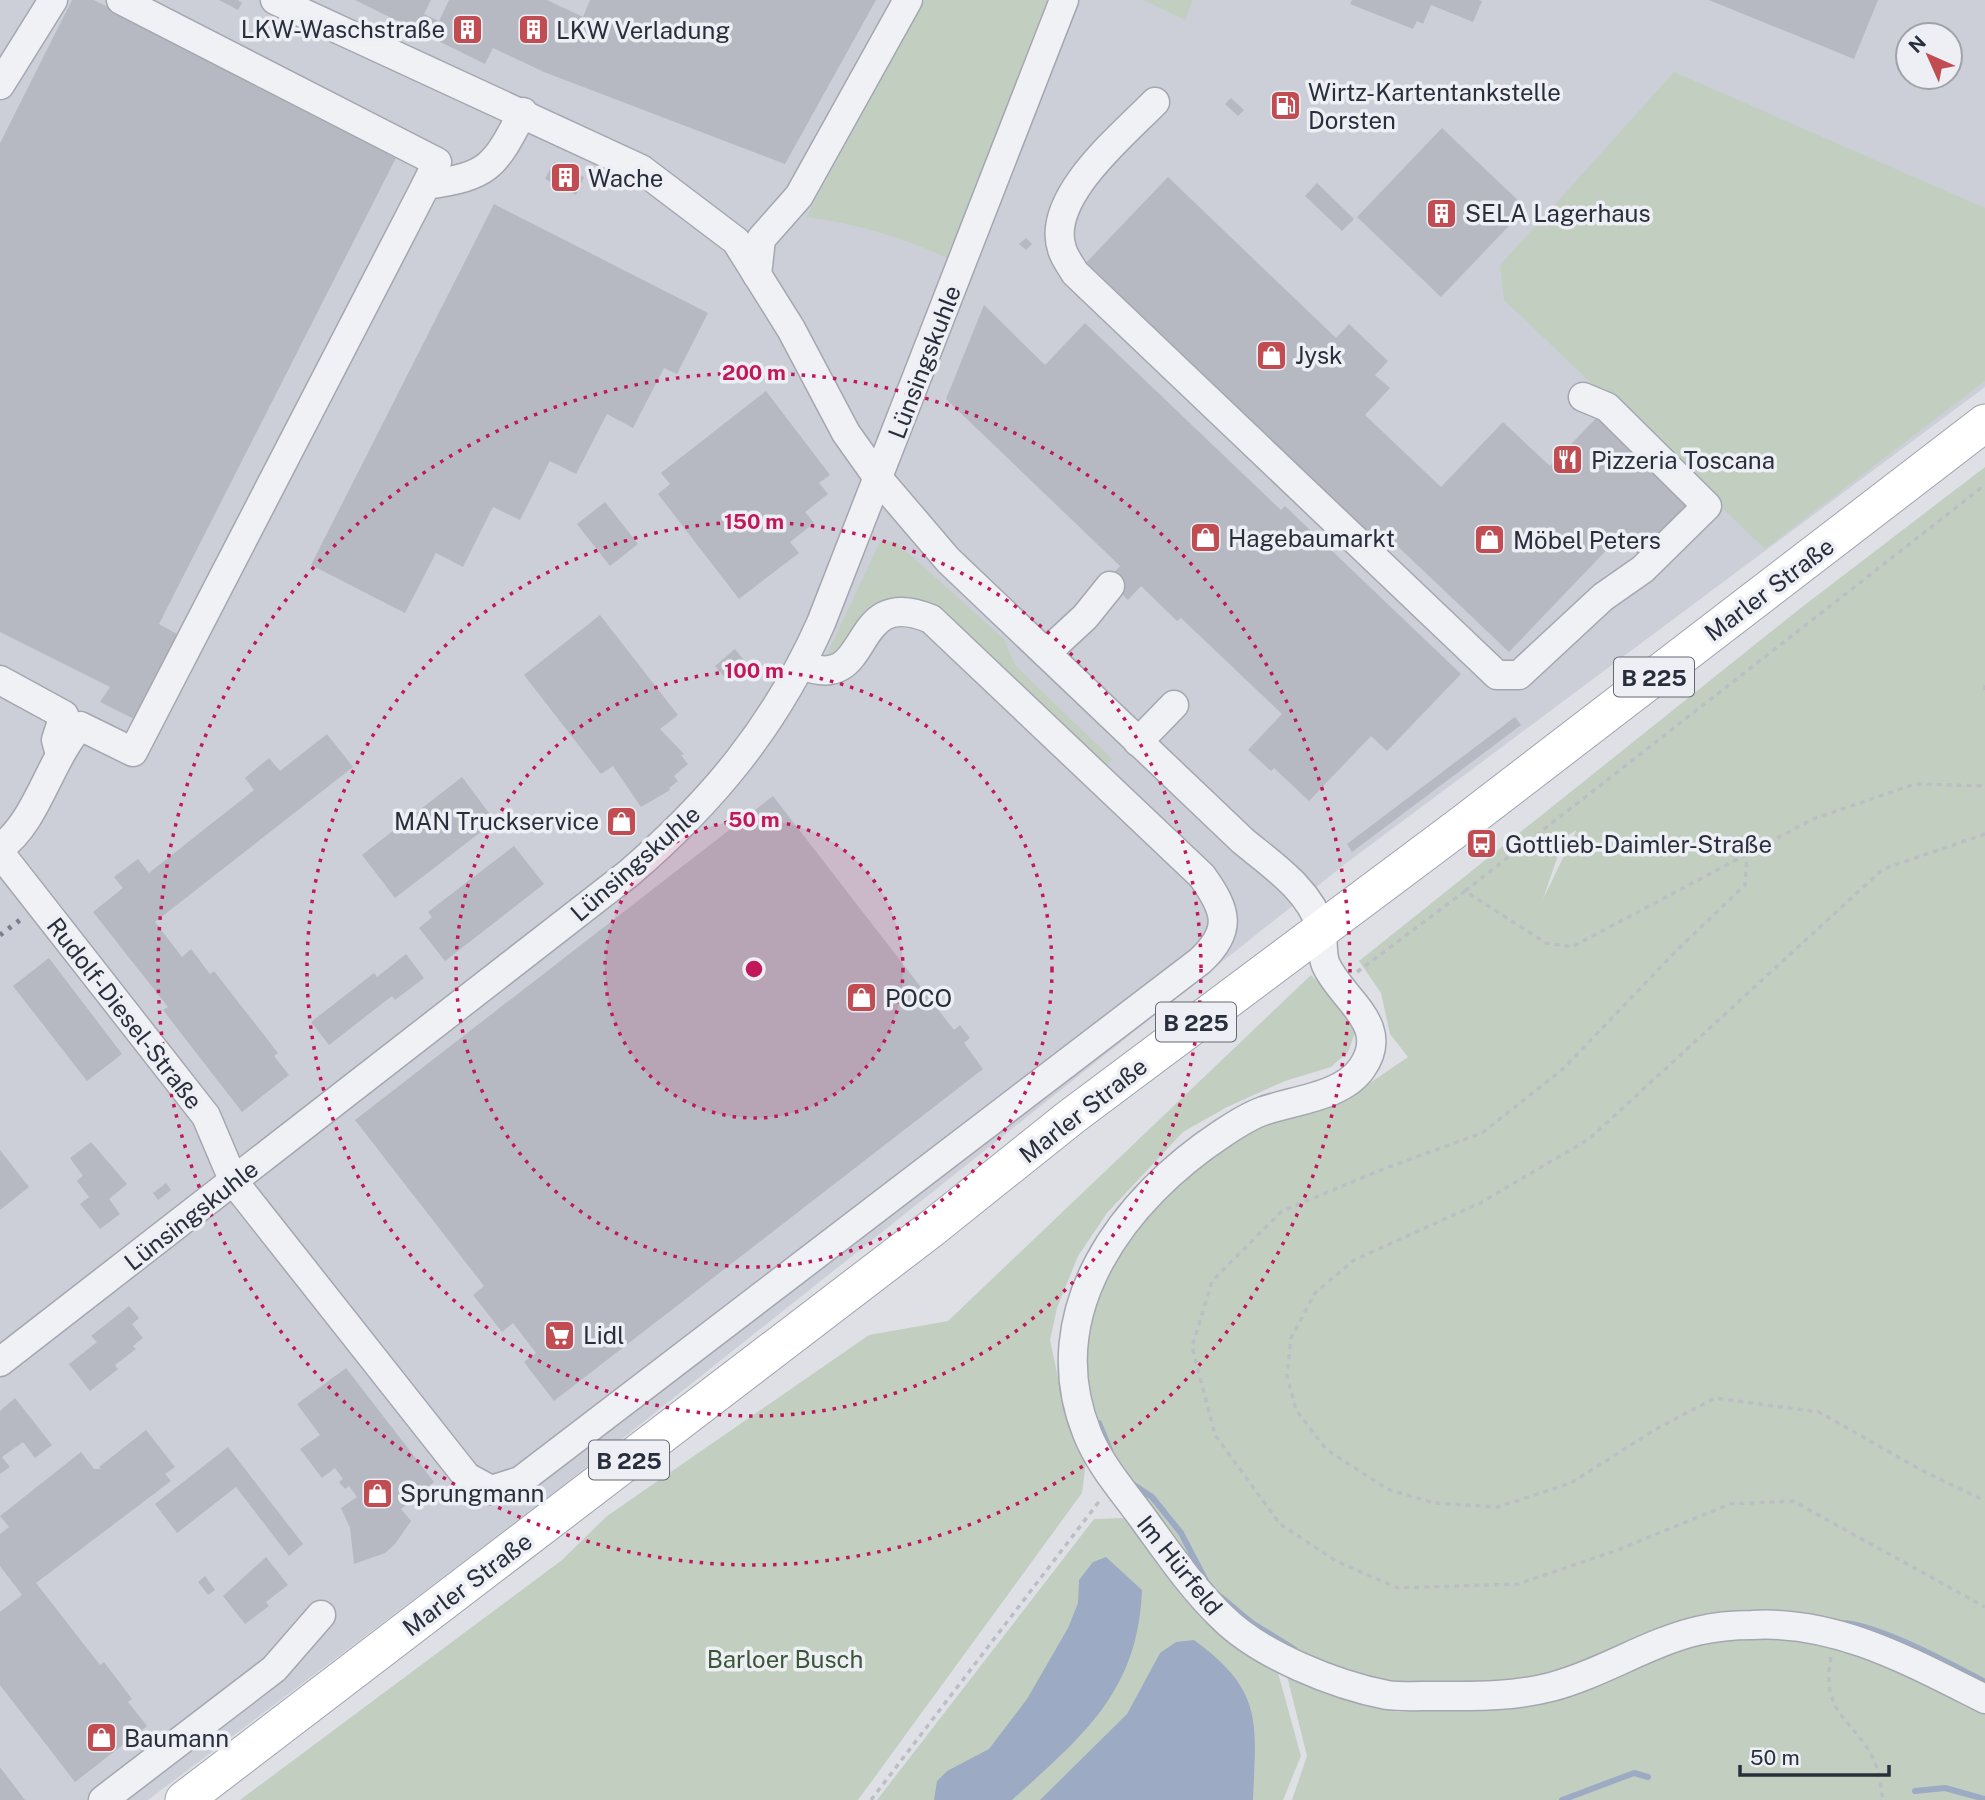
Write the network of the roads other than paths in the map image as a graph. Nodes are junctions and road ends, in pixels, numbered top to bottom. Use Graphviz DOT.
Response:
graph roads {
  1 [pos="52,0"];
  2 [pos="121,0"];
  3 [pos="908,0"];
  4 [pos="1064,0"];
  5 [pos="276,2"];
  6 [pos="0,85"];
  7 [pos="1155,102"];
  8 [pos="523,112"];
  9 [pos="426,185"];
  10 [pos="757,275"];
  11 [pos="1583,397"];
  12 [pos="1985,424"];
  13 [pos="878,478"];
  14 [pos="1110,586"];
  15 [pos="1046,653"];
  16 [pos="802,665"];
  17 [pos="0,680"];
  18 [pos="1174,705"];
  19 [pos="1138,742"];
  20 [pos="59,754"];
  21 [pos="0,851"];
  22 [pos="1321,928"];
  23 [pos="234,1182"];
  24 [pos="0,1363"];
  25 [pos="321,1615"];
  26 [pos="1985,1699"];
  27 [pos="103,1800"];
  28 [pos="184,1800"];
  1 -- 6 [label="street"];
  2 -- 9 [label="street"];
  3 -- 10 [label="street"];
  4 -- 13 [label="street, Lünsingskuhle"];
  5 -- 8 [label="street"];
  7 -- 11 [label="street"];
  8 -- 9 [label="street"];
  8 -- 10 [label="street"];
  9 -- 20 [label="street"];
  10 -- 13 [label="street"];
  12 -- 22 [label="main road, Marler Straße / B 225"];
  13 -- 15 [label="street"];
  13 -- 16 [label="street, Lünsingskuhle"];
  14 -- 15 [label="street"];
  15 -- 19 [label="street"];
  16 -- 23 [label="street, Lünsingskuhle"];
  16 -- 23 [label="street, Rudolf-Diesel-Straße"];
  17 -- 20 [label="street"];
  18 -- 19 [label="street"];
  19 -- 22 [label="street"];
  20 -- 21 [label="street"];
  21 -- 23 [label="street, Rudolf-Diesel-Straße"];
  22 -- 26 [label="street, Im Hürfeld"];
  22 -- 28 [label="main road, Marler Straße / B 225"];
  23 -- 24 [label="street, Lünsingskuhle"];
  25 -- 27 [label="street"];
}
